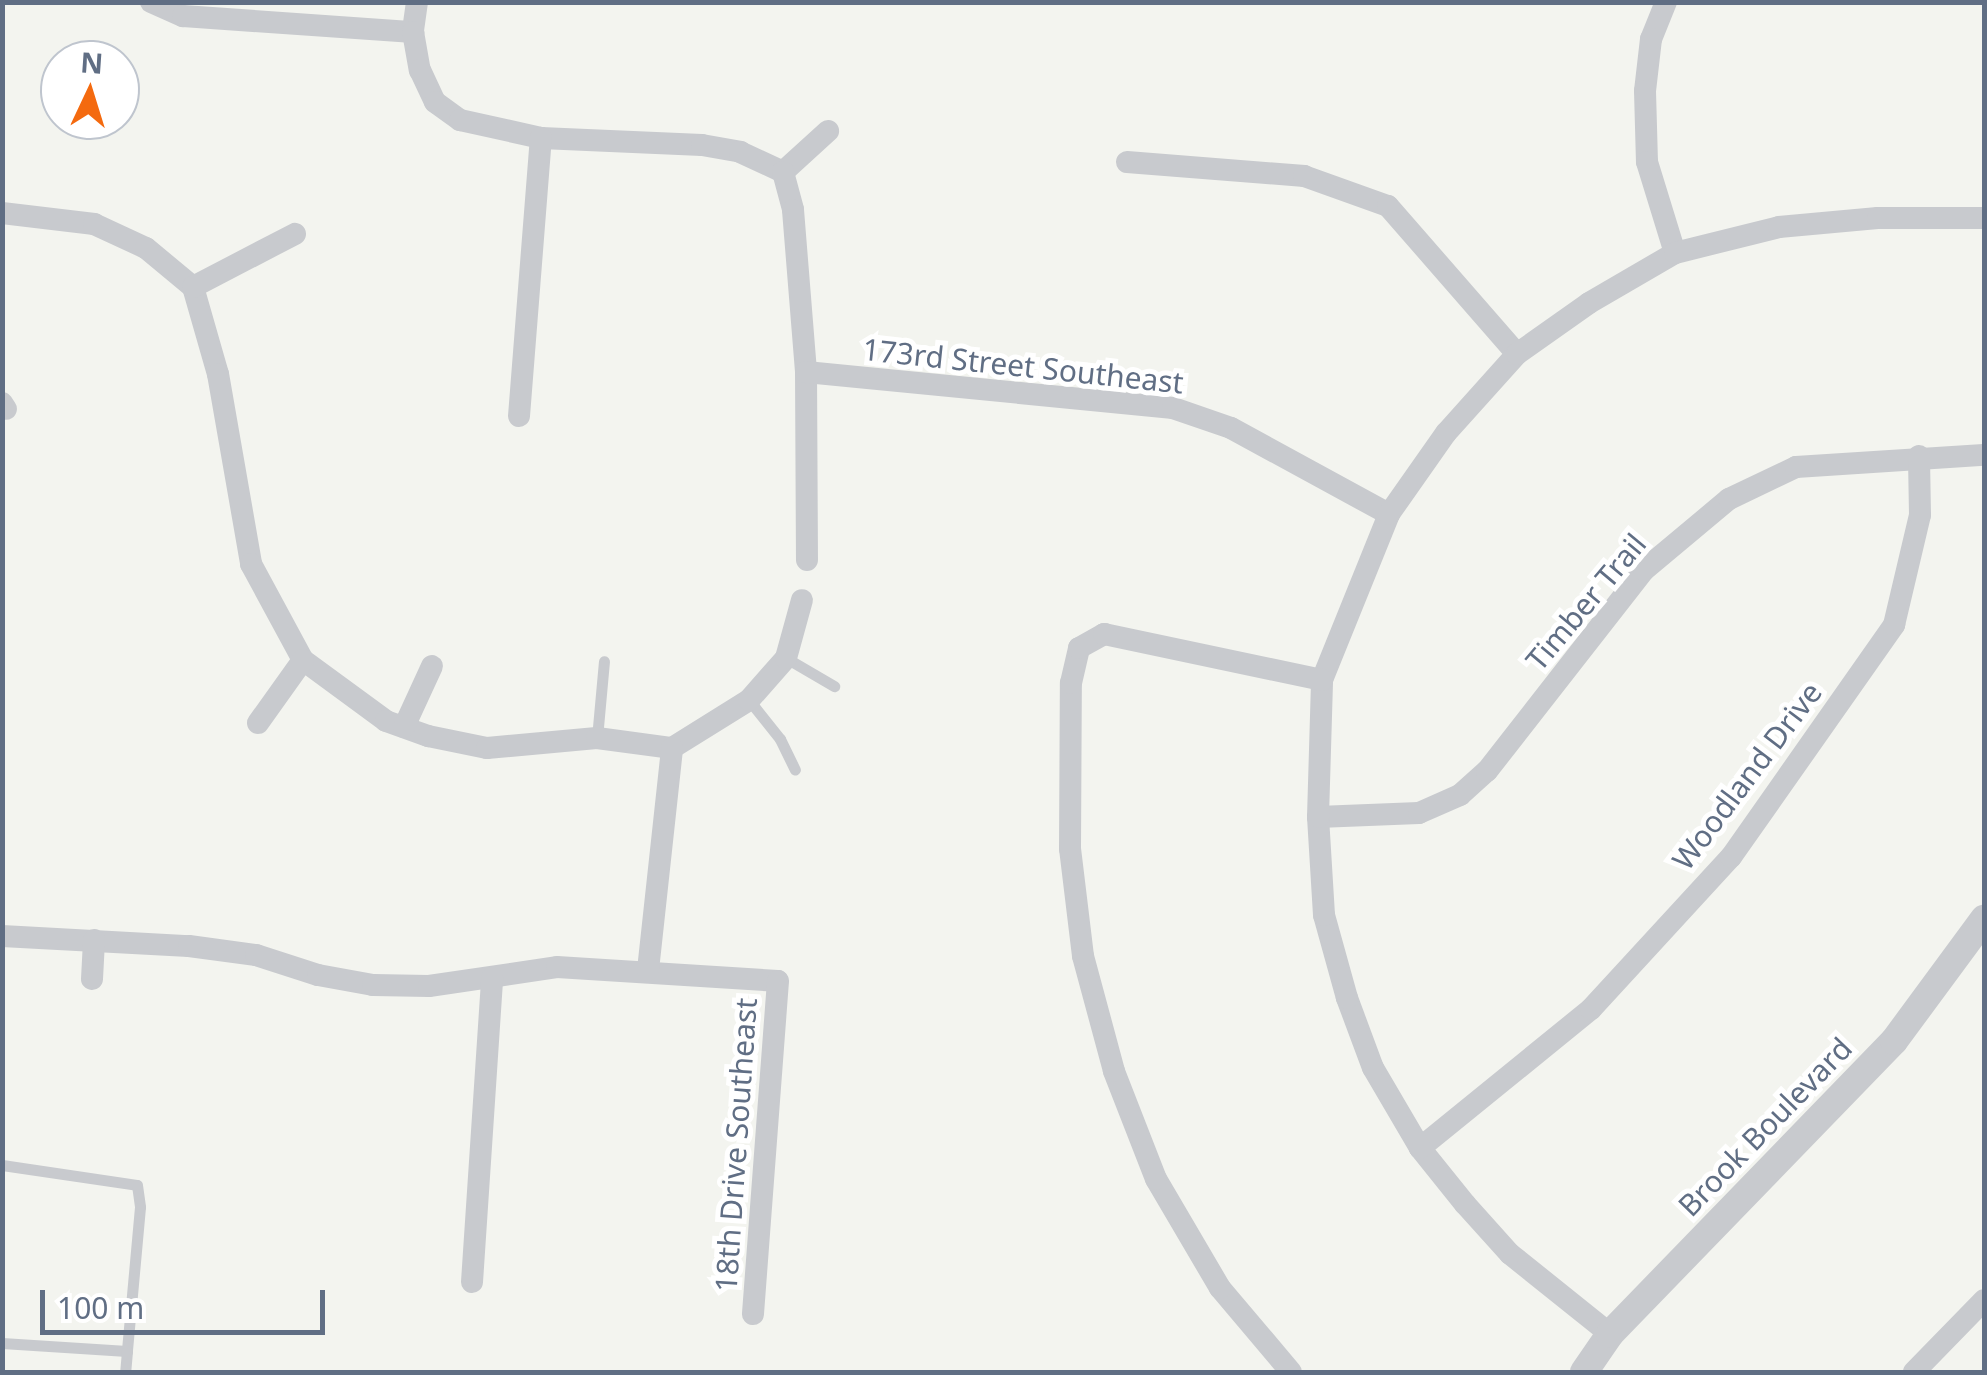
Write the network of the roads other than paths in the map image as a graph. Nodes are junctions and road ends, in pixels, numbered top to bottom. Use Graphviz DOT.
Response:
graph roads {
  1 [pos="151,2"];
  2 [pos="417,2"];
  3 [pos="1666,2"];
  4 [pos="414,32"];
  5 [pos="828,131"];
  6 [pos="541,138"];
  7 [pos="1127,162"];
  8 [pos="783,172"];
  9 [pos="2,214"];
  10 [pos="1984,218"];
  11 [pos="294,234"];
  12 [pos="1675,252"];
  13 [pos="193,287"];
  14 [pos="1517,354"];
  15 [pos="806,372"];
  16 [pos="519,416"];
  17 [pos="1918,456"];
  18 [pos="1984,456"];
  19 [pos="1390,514"];
  20 [pos="807,560"];
  21 [pos="802,600"];
  22 [pos="786,658"];
  23 [pos="303,660"];
  24 [pos="604,662"];
  25 [pos="432,666"];
  26 [pos="1322,680"];
  27 [pos="834,686"];
  28 [pos="749,700"];
  29 [pos="258,723"];
  30 [pos="404,727"];
  31 [pos="598,738"];
  32 [pos="672,748"];
  33 [pos="796,770"];
  34 [pos="1318,817"];
  35 [pos="1984,919"];
  36 [pos="2,936"];
  37 [pos="94,940"];
  38 [pos="648,970"];
  39 [pos="492,978"];
  40 [pos="92,979"];
  41 [pos="1420,1148"];
  42 [pos="2,1165"];
  43 [pos="472,1282"];
  44 [pos="1984,1300"];
  45 [pos="753,1314"];
  46 [pos="1610,1334"];
  47 [pos="2,1343"];
  48 [pos="127,1351"];
  49 [pos="125,1372"];
  50 [pos="1291,1372"];
  51 [pos="1584,1372"];
  52 [pos="1914,1372"];
  1 -- 4 [label="street"];
  2 -- 4 [label="street"];
  3 -- 12 [label="street"];
  4 -- 6 [label="street"];
  5 -- 8 [label="street"];
  6 -- 8 [label="street"];
  6 -- 16 [label="street"];
  7 -- 14 [label="street"];
  8 -- 15 [label="street"];
  9 -- 13 [label="street"];
  10 -- 12 [label="street"];
  11 -- 13 [label="street"];
  12 -- 14 [label="street"];
  13 -- 23 [label="street"];
  14 -- 19 [label="street"];
  15 -- 19 [label="street, 173rd Street Southeast"];
  15 -- 20 [label="street"];
  17 -- 18 [label="street, Timber Trail"];
  17 -- 34 [label="street, Timber Trail"];
  17 -- 41 [label="street, Woodland Drive"];
  19 -- 26 [label="street"];
  21 -- 22 [label="street"];
  22 -- 27 [label="lane"];
  22 -- 28 [label="street"];
  23 -- 29 [label="street"];
  23 -- 30 [label="street"];
  24 -- 31 [label="lane"];
  25 -- 30 [label="street"];
  26 -- 34 [label="street"];
  26 -- 50 [label="street"];
  28 -- 32 [label="street"];
  28 -- 33 [label="lane"];
  30 -- 31 [label="street"];
  31 -- 32 [label="street"];
  32 -- 38 [label="street"];
  34 -- 41 [label="street"];
  35 -- 46 [label="street, Brook Boulevard"];
  36 -- 37 [label="street"];
  37 -- 39 [label="street"];
  37 -- 40 [label="street"];
  38 -- 39 [label="street"];
  38 -- 45 [label="street, 18th Drive Southeast"];
  39 -- 43 [label="street"];
  41 -- 46 [label="street"];
  42 -- 48 [label="lane"];
  44 -- 52 [label="street"];
  46 -- 51 [label="street, Brook Boulevard"];
  47 -- 48 [label="lane"];
  48 -- 49 [label="lane"];
}
